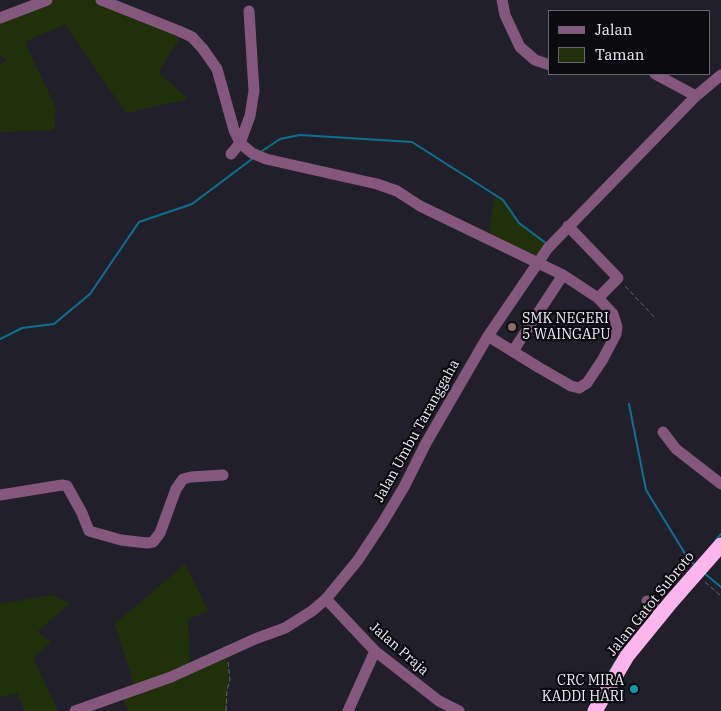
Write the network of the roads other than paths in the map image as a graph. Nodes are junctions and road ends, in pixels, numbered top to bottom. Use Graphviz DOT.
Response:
graph roads {
  1 [pos="47,0"];
  2 [pos="100,0"];
  3 [pos="502,0"];
  4 [pos="249,11"];
  5 [pos="0,18"];
  6 [pos="548,64"];
  7 [pos="657,75"];
  8 [pos="721,75"];
  9 [pos="696,96"];
  10 [pos="240,142"];
  11 [pos="231,154"];
  12 [pos="568,226"];
  13 [pos="538,262"];
  14 [pos="563,275"];
  15 [pos="598,298"];
  16 [pos="488,336"];
  17 [pos="513,351"];
  18 [pos="663,432"];
  19 [pos="223,475"];
  20 [pos="721,484"];
  21 [pos="0,495"];
  22 [pos="721,545"];
  23 [pos="326,599"];
  24 [pos="375,651"];
  25 [pos="75,711"];
  26 [pos="348,711"];
  27 [pos="459,711"];
  28 [pos="594,711"];
  1 -- 5 [label="street"];
  2 -- 10 [label="street"];
  3 -- 6 [label="street"];
  4 -- 10 [label="street"];
  7 -- 9 [label="street"];
  8 -- 9 [label="street, Jalan Umbu Taranggaha"];
  9 -- 12 [label="street, Jalan Umbu Taranggaha"];
  10 -- 11 [label="street"];
  10 -- 13 [label="street"];
  12 -- 13 [label="street, Jalan Umbu Taranggaha"];
  12 -- 15 [label="street"];
  13 -- 14 [label="street"];
  13 -- 16 [label="street, Jalan Umbu Taranggaha"];
  14 -- 15 [label="street"];
  14 -- 17 [label="street"];
  15 -- 17 [label="street"];
  16 -- 17 [label="street"];
  16 -- 23 [label="street, Jalan Umbu Taranggaha"];
  18 -- 20 [label="street"];
  19 -- 21 [label="street"];
  22 -- 28 [label="highway, Jalan Gatot Subroto"];
  23 -- 24 [label="street, Jalan Praja"];
  23 -- 25 [label="street, Jalan Umbu Taranggaha"];
  24 -- 26 [label="street"];
  24 -- 27 [label="street, Jalan Praja"];
}
